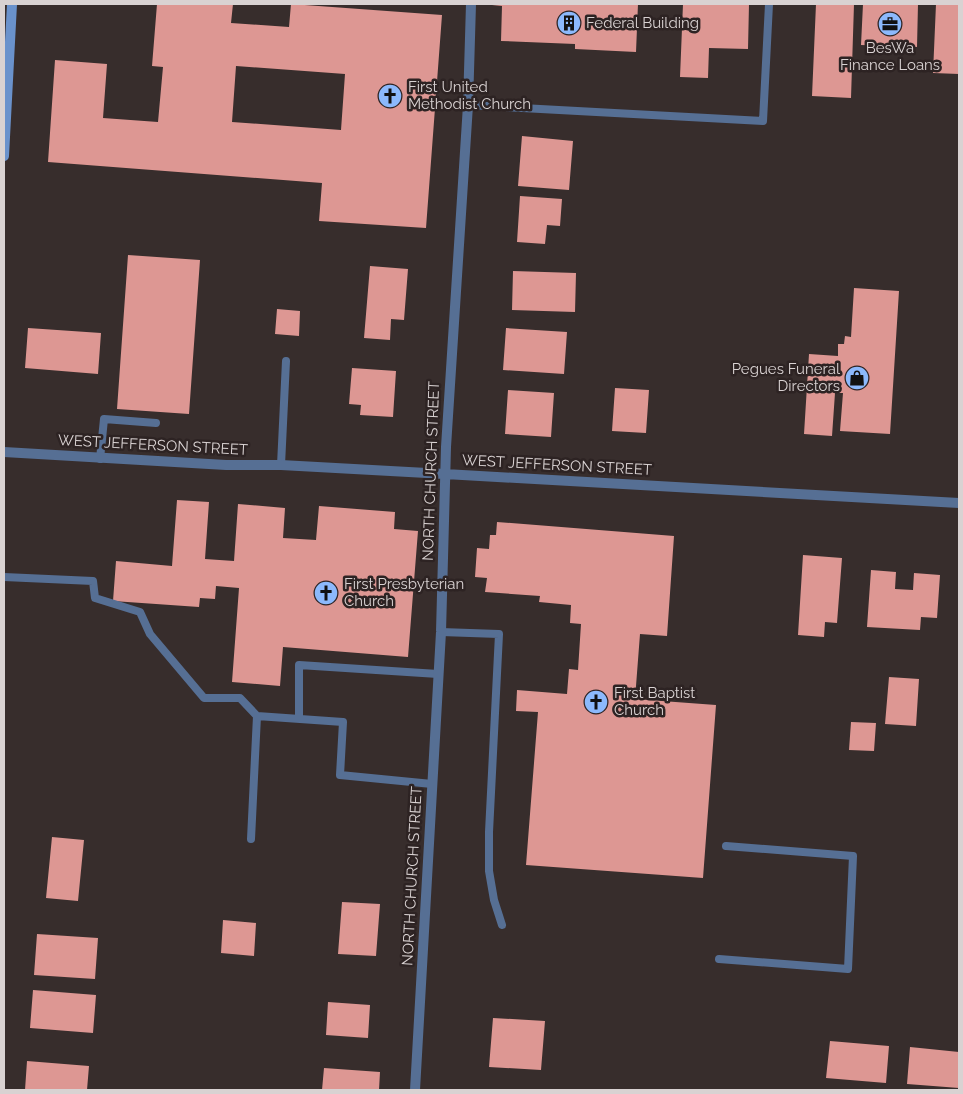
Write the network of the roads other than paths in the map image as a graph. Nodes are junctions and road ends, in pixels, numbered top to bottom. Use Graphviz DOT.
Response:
graph roads {
  1 [pos="12,4"];
  2 [pos="471,4"];
  3 [pos="769,4"];
  4 [pos="468,105"];
  5 [pos="4,142"];
  6 [pos="4,156"];
  7 [pos="286,360"];
  8 [pos="156,422"];
  9 [pos="4,452"];
  10 [pos="100,459"];
  11 [pos="280,465"];
  12 [pos="445,474"];
  13 [pos="959,503"];
  14 [pos="4,577"];
  15 [pos="440,632"];
  16 [pos="438,674"];
  17 [pos="257,716"];
  18 [pos="299,719"];
  19 [pos="432,784"];
  20 [pos="251,839"];
  21 [pos="726,846"];
  22 [pos="502,925"];
  23 [pos="719,959"];
  24 [pos="415,1090"];
  1 -- 5 [label="street"];
  2 -- 4 [label="street, NORTH CHURCH STREET"];
  3 -- 4 [label="lane"];
  4 -- 12 [label="street, NORTH CHURCH STREET"];
  5 -- 6 [label="street"];
  7 -- 11 [label="lane"];
  8 -- 10 [label="lane"];
  9 -- 10 [label="street, WEST JEFFERSON STREET"];
  10 -- 11 [label="street, WEST JEFFERSON STREET"];
  11 -- 12 [label="street, WEST JEFFERSON STREET"];
  12 -- 13 [label="street, WEST JEFFERSON STREET"];
  12 -- 15 [label="street, NORTH CHURCH STREET"];
  14 -- 17 [label="lane"];
  15 -- 16 [label="street, NORTH CHURCH STREET"];
  15 -- 22 [label="lane"];
  16 -- 18 [label="lane"];
  16 -- 19 [label="street, NORTH CHURCH STREET"];
  17 -- 18 [label="lane"];
  17 -- 20 [label="lane"];
  18 -- 19 [label="lane"];
  19 -- 24 [label="street, NORTH CHURCH STREET"];
  21 -- 23 [label="lane"];
}
